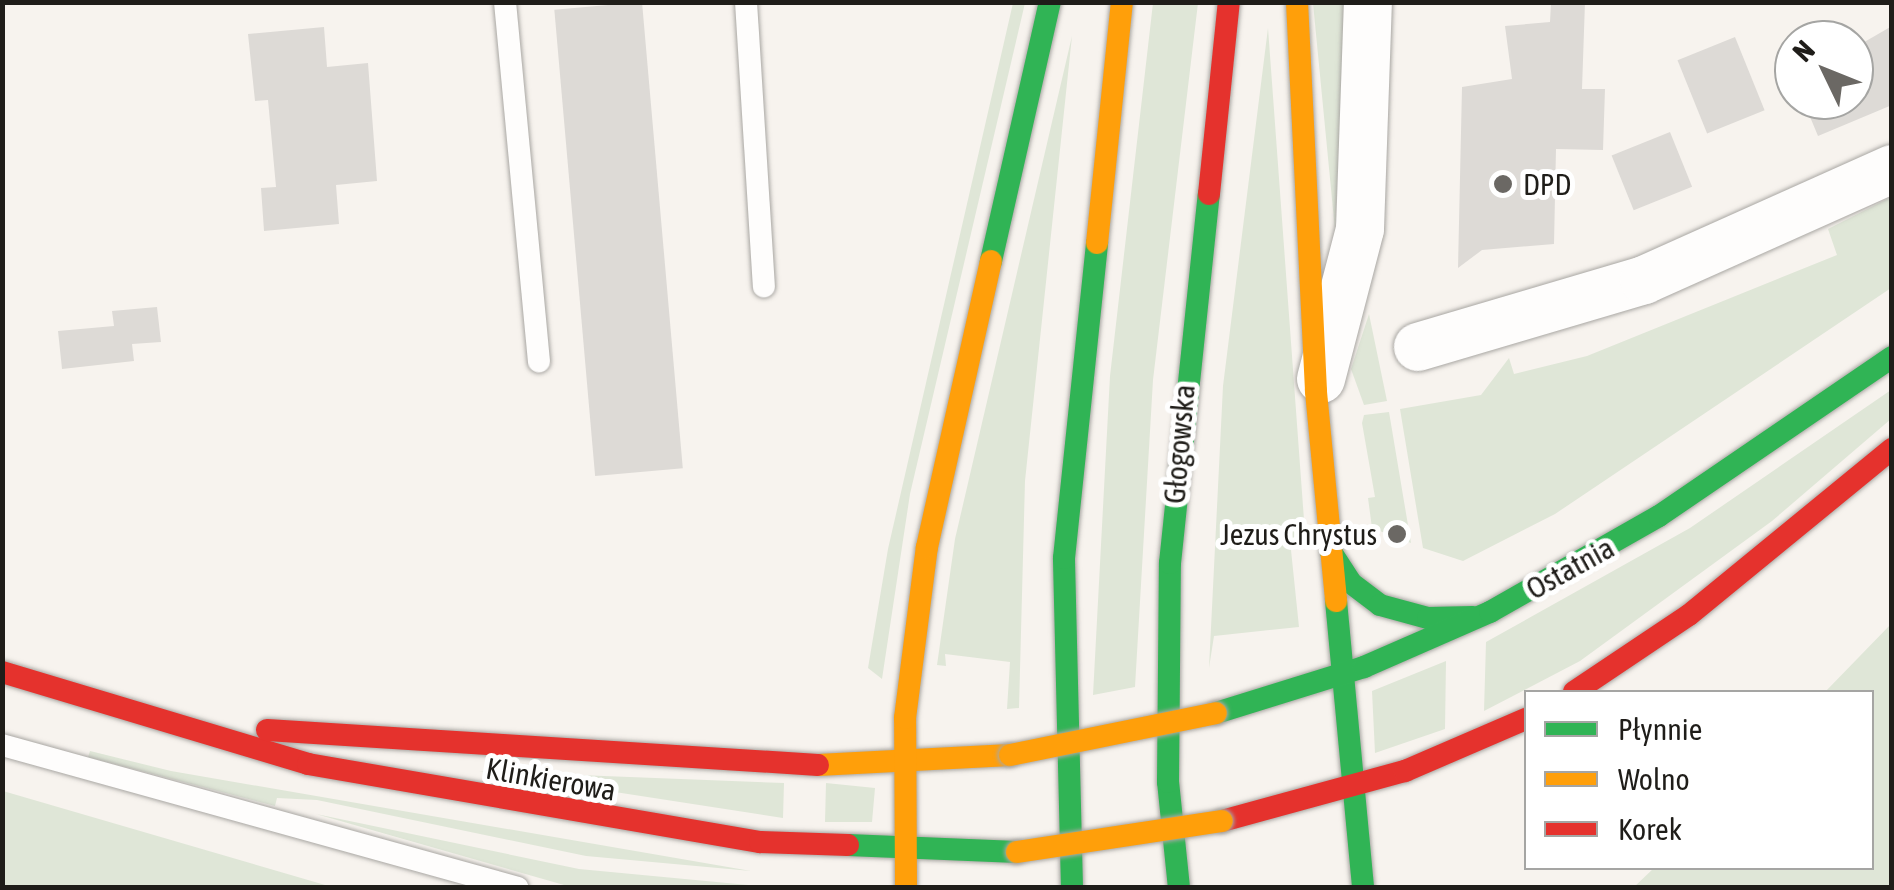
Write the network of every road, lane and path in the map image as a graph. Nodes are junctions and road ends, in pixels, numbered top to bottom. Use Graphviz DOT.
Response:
graph roads {
  1 [pos="505,2"];
  2 [pos="746,2"];
  3 [pos="1050,2"];
  4 [pos="1122,2"];
  5 [pos="1229,2"];
  6 [pos="1297,2"];
  7 [pos="1368,2"];
  8 [pos="1892,169"];
  9 [pos="764,286"];
  10 [pos="1418,347"];
  11 [pos="1892,357"];
  12 [pos="539,361"];
  13 [pos="1316,392"];
  14 [pos="1892,449"];
  15 [pos="1331,552"];
  16 [pos="1490,612"];
  17 [pos="2,672"];
  18 [pos="1344,674"];
  19 [pos="1577,690"];
  20 [pos="1524,720"];
  21 [pos="194,727"];
  22 [pos="2,745"];
  23 [pos="906,765"];
  24 [pos="1348,787"];
  25 [pos="904,851"];
  26 [pos="518,888"];
  27 [pos="906,888"];
  28 [pos="1072,888"];
  29 [pos="1179,888"];
  30 [pos="1363,888"];
  1 -- 12 [label="lane"];
  2 -- 9 [label="lane"];
  3 -- 23 [label="street"];
  4 -- 28 [label="street"];
  5 -- 29 [label="street, Głogowska"];
  6 -- 13 [label="street"];
  7 -- 13 [label="street"];
  8 -- 10 [label="street"];
  11 -- 16 [label="street, Ostatnia"];
  13 -- 15 [label="street"];
  14 -- 19 [label="street"];
  15 -- 16 [label="street"];
  15 -- 18 [label="street"];
  16 -- 18 [label="street, Ostatnia"];
  17 -- 21 [label="street, Klinkierowa"];
  18 -- 23 [label="street, Ostatnia, bridge"];
  18 -- 24 [label="street"];
  20 -- 24 [label="street"];
  21 -- 23 [label="street, Klinkierowa"];
  21 -- 25 [label="street, Klinkierowa"];
  22 -- 26 [label="lane"];
  23 -- 25 [label="street"];
  24 -- 25 [label="street, bridge"];
  24 -- 30 [label="street"];
  25 -- 27 [label="street"];
}
